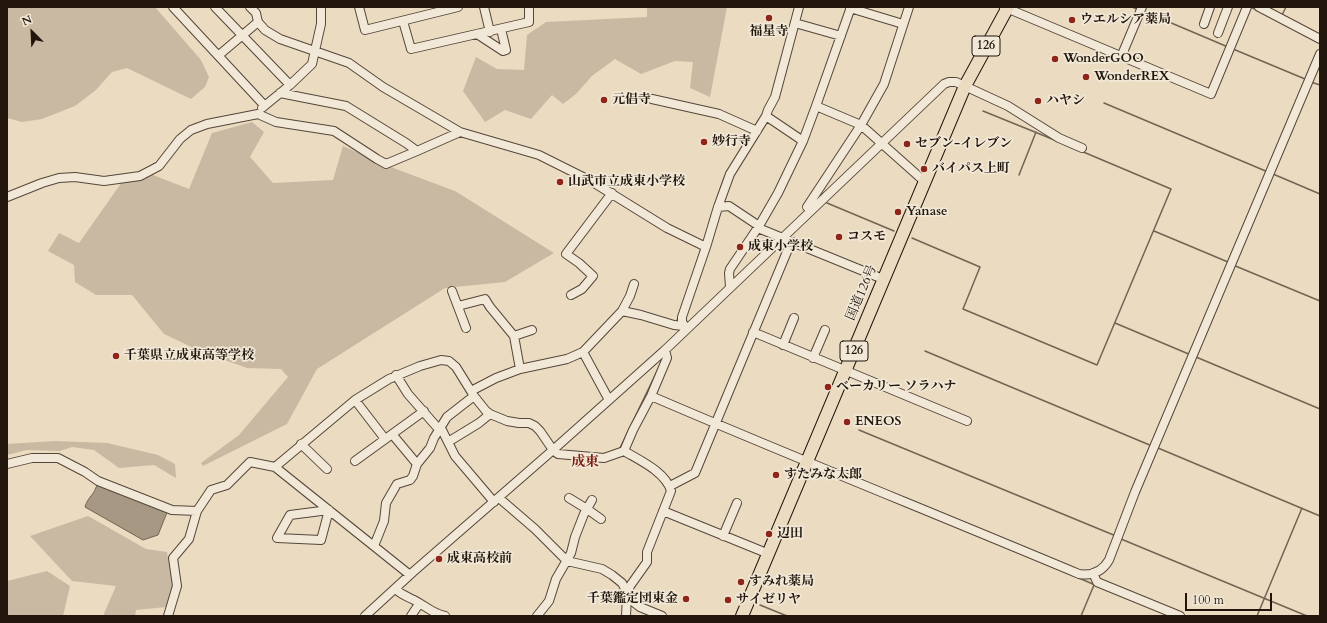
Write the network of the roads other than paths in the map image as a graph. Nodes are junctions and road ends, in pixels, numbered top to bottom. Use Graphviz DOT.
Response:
graph roads {
  1 [pos="174,7"];
  2 [pos="215,7"];
  3 [pos="250,7"];
  4 [pos="321,7"];
  5 [pos="359,7"];
  6 [pos="458,7"];
  7 [pos="484,7"];
  8 [pos="529,7"];
  9 [pos="800,7"];
  10 [pos="909,7"];
  11 [pos="1142,7"];
  12 [pos="1210,7"];
  13 [pos="1228,7"];
  14 [pos="1247,7"];
  15 [pos="1259,7"];
  16 [pos="851,8"];
  17 [pos="1006,8"];
  18 [pos="403,21"];
  19 [pos="258,22"];
  20 [pos="797,24"];
  21 [pos="903,24"];
  22 [pos="1204,24"];
  23 [pos="501,29"];
  24 [pos="490,32"];
  25 [pos="1218,33"];
  26 [pos="477,34"];
  27 [pos="242,35"];
  28 [pos="841,36"];
  29 [pos="1320,39"];
  30 [pos="314,51"];
  31 [pos="1320,54"];
  32 [pos="219,55"];
  33 [pos="1121,57"];
  34 [pos="290,85"];
  35 [pos="965,86"];
  36 [pos="280,93"];
  37 [pos="652,99"];
  38 [pos="264,105"];
  39 [pos="816,106"];
  40 [pos="258,114"];
  41 [pos="767,114"];
  42 [pos="861,125"];
  43 [pos="460,132"];
  44 [pos="757,132"];
  45 [pos="803,141"];
  46 [pos="881,143"];
  47 [pos="1082,148"];
  48 [pos="417,151"];
  49 [pos="924,181"];
  50 [pos="612,193"];
  51 [pos="7,197"];
  52 [pos="718,207"];
  53 [pos="811,210"];
  54 [pos="758,227"];
  55 [pos="782,238"];
  56 [pos="791,242"];
  57 [pos="704,245"];
  58 [pos="883,279"];
  59 [pos="634,284"];
  60 [pos="730,287"];
  61 [pos="452,291"];
  62 [pos="571,295"];
  63 [pos="458,306"];
  64 [pos="622,311"];
  65 [pos="794,318"];
  66 [pos="685,327"];
  67 [pos="466,328"];
  68 [pos="532,330"];
  69 [pos="825,330"];
  70 [pos="753,332"];
  71 [pos="514,336"];
  72 [pos="783,345"];
  73 [pos="665,350"];
  74 [pos="583,352"];
  75 [pos="813,358"];
  76 [pos="520,369"];
  77 [pos="845,372"];
  78 [pos="396,375"];
  79 [pos="472,394"];
  80 [pos="651,396"];
  81 [pos="356,400"];
  82 [pos="609,400"];
  83 [pos="424,411"];
  84 [pos="490,414"];
  85 [pos="967,422"];
  86 [pos="715,424"];
  87 [pos="441,428"];
  88 [pos="392,434"];
  89 [pos="385,439"];
  90 [pos="448,442"];
  91 [pos="301,444"];
  92 [pos="553,450"];
  93 [pos="624,451"];
  94 [pos="355,460"];
  95 [pos="807,462"];
  96 [pos="7,464"];
  97 [pos="417,464"];
  98 [pos="275,467"];
  99 [pos="326,469"];
  100 [pos="670,486"];
  101 [pos="569,498"];
  102 [pos="496,500"];
  103 [pos="592,500"];
  104 [pos="737,503"];
  105 [pos="587,509"];
  106 [pos="329,510"];
  107 [pos="663,510"];
  108 [pos="196,511"];
  109 [pos="601,520"];
  110 [pos="723,536"];
  111 [pos="374,546"];
  112 [pos="769,554"];
  113 [pos="567,561"];
  114 [pos="1093,573"];
  115 [pos="410,575"];
  116 [pos="395,589"];
  117 [pos="627,595"];
  118 [pos="419,604"];
  119 [pos="168,616"];
  120 [pos="365,616"];
  121 [pos="411,616"];
  122 [pos="445,616"];
  123 [pos="537,616"];
  124 [pos="626,616"];
  125 [pos="662,616"];
  126 [pos="742,616"];
  127 [pos="1180,616"];
  1 -- 32 [label="street"];
  2 -- 27 [label="street"];
  3 -- 19 [label="street"];
  4 -- 30 [label="street"];
  5 -- 18 [label="street"];
  6 -- 18 [label="street"];
  7 -- 24 [label="street"];
  8 -- 23 [label="street"];
  9 -- 20 [label="street"];
  10 -- 21 [label="street"];
  11 -- 33 [label="street"];
  12 -- 22 [label="street"];
  13 -- 25 [label="street"];
  14 -- 33 [label="street"];
  15 -- 29 [label="street"];
  16 -- 21 [label="street"];
  16 -- 28 [label="street"];
  17 -- 33 [label="street"];
  17 -- 35 [label="highway, 国道126号 / 126"];
  18 -- 26 [label="street"];
  19 -- 27 [label="street"];
  19 -- 30 [label="street"];
  20 -- 28 [label="street"];
  20 -- 41 [label="street"];
  21 -- 42 [label="street"];
  23 -- 24 [label="street"];
  23 -- 26 [label="street"];
  24 -- 26 [label="street"];
  27 -- 32 [label="street"];
  27 -- 34 [label="street"];
  28 -- 39 [label="street"];
  30 -- 34 [label="street"];
  30 -- 43 [label="street"];
  31 -- 114 [label="street"];
  32 -- 38 [label="street"];
  34 -- 36 [label="street"];
  35 -- 46 [label="street"];
  35 -- 47 [label="street"];
  35 -- 49 [label="highway, 国道126号 / 126"];
  36 -- 38 [label="street"];
  36 -- 48 [label="street"];
  37 -- 44 [label="street"];
  38 -- 40 [label="street"];
  39 -- 42 [label="street"];
  39 -- 45 [label="street"];
  40 -- 48 [label="street"];
  40 -- 51 [label="street"];
  41 -- 44 [label="street"];
  41 -- 45 [label="street"];
  42 -- 46 [label="street"];
  42 -- 53 [label="street"];
  43 -- 48 [label="street"];
  43 -- 50 [label="street"];
  44 -- 52 [label="street"];
  45 -- 54 [label="street"];
  46 -- 49 [label="street"];
  46 -- 53 [label="street"];
  49 -- 58 [label="highway, 国道126号 / 126"];
  50 -- 57 [label="street"];
  50 -- 62 [label="street"];
  52 -- 54 [label="street"];
  52 -- 57 [label="street"];
  53 -- 55 [label="street"];
  54 -- 55 [label="street"];
  54 -- 60 [label="street"];
  55 -- 56 [label="street"];
  55 -- 60 [label="street"];
  56 -- 58 [label="street"];
  56 -- 70 [label="street"];
  57 -- 66 [label="street"];
  58 -- 77 [label="highway, 国道126号 / 126"];
  59 -- 64 [label="street"];
  60 -- 66 [label="street"];
  61 -- 63 [label="street"];
  63 -- 67 [label="street"];
  63 -- 71 [label="street"];
  64 -- 66 [label="street"];
  64 -- 74 [label="street"];
  65 -- 72 [label="street"];
  66 -- 73 [label="street"];
  68 -- 71 [label="street"];
  69 -- 75 [label="street"];
  70 -- 72 [label="street"];
  70 -- 86 [label="street"];
  71 -- 76 [label="street"];
  72 -- 75 [label="street"];
  73 -- 80 [label="street"];
  73 -- 82 [label="street"];
  74 -- 76 [label="street"];
  74 -- 82 [label="street"];
  75 -- 77 [label="street"];
  76 -- 79 [label="street"];
  77 -- 85 [label="street"];
  77 -- 95 [label="highway, 国道126号 / 126"];
  78 -- 79 [label="street"];
  78 -- 81 [label="street"];
  78 -- 83 [label="street"];
  79 -- 84 [label="street"];
  79 -- 87 [label="street"];
  80 -- 86 [label="street"];
  80 -- 93 [label="street"];
  81 -- 89 [label="street"];
  81 -- 91 [label="street"];
  82 -- 92 [label="street"];
  83 -- 87 [label="street"];
  83 -- 88 [label="street"];
  84 -- 90 [label="street"];
  84 -- 92 [label="street"];
  86 -- 95 [label="street"];
  86 -- 100 [label="street"];
  87 -- 90 [label="street"];
  87 -- 97 [label="street"];
  88 -- 89 [label="street"];
  88 -- 97 [label="street"];
  89 -- 94 [label="street"];
  90 -- 102 [label="street"];
  91 -- 98 [label="street"];
  91 -- 99 [label="street"];
  92 -- 93 [label="street"];
  92 -- 102 [label="street"];
  93 -- 100 [label="street"];
  95 -- 112 [label="highway, 国道126号 / 126"];
  95 -- 114 [label="street"];
  96 -- 108 [label="street"];
  97 -- 111 [label="street"];
  98 -- 106 [label="street"];
  98 -- 108 [label="street"];
  100 -- 107 [label="street"];
  101 -- 105 [label="street"];
  102 -- 113 [label="street"];
  102 -- 115 [label="street"];
  103 -- 105 [label="street"];
  104 -- 110 [label="street"];
  105 -- 109 [label="street"];
  105 -- 113 [label="street"];
  106 -- 106 [label="street"];
  106 -- 111 [label="street"];
  107 -- 110 [label="street"];
  107 -- 117 [label="street"];
  108 -- 119 [label="street"];
  110 -- 112 [label="street"];
  111 -- 115 [label="street"];
  112 -- 126 [label="highway, 国道126号 / 126"];
  113 -- 117 [label="street"];
  113 -- 123 [label="street"];
  114 -- 127 [label="street"];
  115 -- 116 [label="street"];
  116 -- 118 [label="street"];
  116 -- 120 [label="street"];
  117 -- 124 [label="street"];
  117 -- 125 [label="street"];
  118 -- 121 [label="street"];
  118 -- 122 [label="street"];
}
